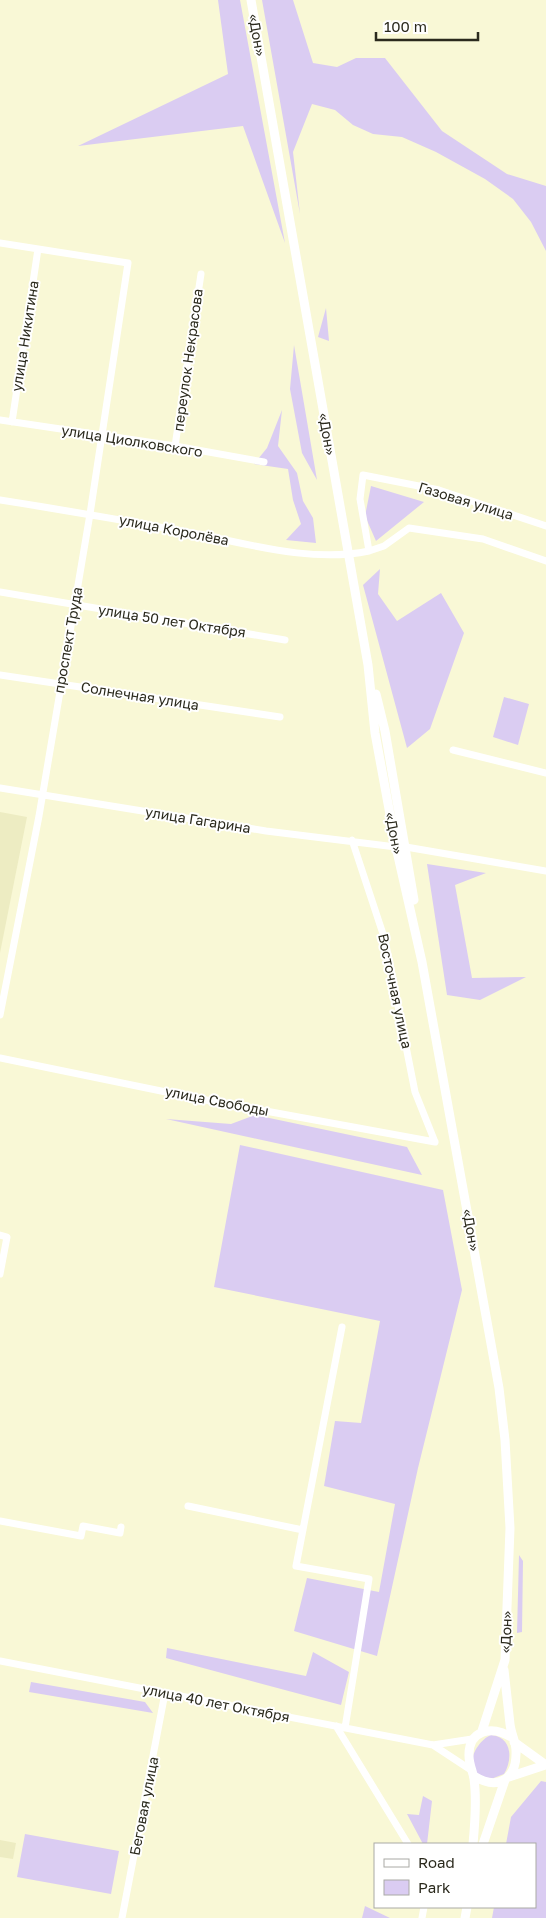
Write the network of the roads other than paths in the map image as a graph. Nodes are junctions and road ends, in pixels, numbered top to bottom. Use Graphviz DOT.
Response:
graph roads {
  1 [pos="251,0"];
  2 [pos="0,243"];
  3 [pos="38,249"];
  4 [pos="201,274"];
  5 [pos="0,420"];
  6 [pos="12,422"];
  7 [pos="100,436"];
  8 [pos="175,446"];
  9 [pos="264,462"];
  10 [pos="0,500"];
  11 [pos="90,514"];
  12 [pos="546,526"];
  13 [pos="368,551"];
  14 [pos="348,556"];
  15 [pos="546,561"];
  16 [pos="0,592"];
  17 [pos="73,605"];
  18 [pos="284,640"];
  19 [pos="368,665"];
  20 [pos="0,675"];
  21 [pos="60,684"];
  22 [pos="280,717"];
  23 [pos="454,750"];
  24 [pos="546,773"];
  25 [pos="0,788"];
  26 [pos="42,794"];
  27 [pos="352,840"];
  28 [pos="396,847"];
  29 [pos="406,847"];
  30 [pos="546,871"];
  31 [pos="422,962"];
  32 [pos="0,1015"];
  33 [pos="0,1058"];
  34 [pos="435,1142"];
  35 [pos="0,1235"];
  36 [pos="0,1274"];
  37 [pos="342,1326"];
  38 [pos="188,1506"];
  39 [pos="0,1521"];
  40 [pos="121,1527"];
  41 [pos="303,1530"];
  42 [pos="0,1661"];
  43 [pos="504,1668"];
  44 [pos="165,1693"];
  45 [pos="336,1726"];
  46 [pos="345,1728"];
  47 [pos="482,1731"];
  48 [pos="472,1739"];
  49 [pos="513,1739"];
  50 [pos="432,1745"];
  51 [pos="545,1765"];
  52 [pos="472,1773"];
  53 [pos="507,1778"];
  54 [pos="407,1843"];
  55 [pos="473,1843"];
  56 [pos="483,1843"];
  57 [pos="122,1918"];
  1 -- 14 [label="main road, «Дон»"];
  2 -- 3 [label="street"];
  3 -- 6 [label="street, улица Никитина"];
  3 -- 7 [label="street, проспект Труда"];
  4 -- 8 [label="street, переулок Некрасова"];
  5 -- 6 [label="street, улица Циолковского"];
  6 -- 7 [label="street, улица Циолковского"];
  7 -- 8 [label="street, улица Циолковского"];
  7 -- 11 [label="street, проспект Труда"];
  8 -- 9 [label="street, улица Циолковского"];
  10 -- 11 [label="street, улица Королёва"];
  11 -- 14 [label="street, улица Королёва"];
  11 -- 17 [label="street, проспект Труда"];
  12 -- 13 [label="street, Газовая улица"];
  13 -- 14 [label="street"];
  13 -- 15 [label="street"];
  14 -- 19 [label="main road, «Дон»"];
  16 -- 17 [label="street, улица 50 лет Октября"];
  17 -- 18 [label="street, улица 50 лет Октября"];
  17 -- 21 [label="street, проспект Труда"];
  19 -- 28 [label="main road, «Дон»"];
  19 -- 29 [label="main road"];
  20 -- 21 [label="street, Солнечная улица"];
  21 -- 22 [label="street, Солнечная улица"];
  21 -- 26 [label="street, проспект Труда"];
  23 -- 24 [label="street"];
  25 -- 26 [label="street, улица Гагарина"];
  26 -- 27 [label="street, улица Гагарина"];
  26 -- 32 [label="street, проспект Труда"];
  27 -- 28 [label="street, улица Гагарина"];
  27 -- 34 [label="street, Восточная улица"];
  28 -- 31 [label="main road, «Дон»"];
  29 -- 30 [label="street"];
  29 -- 31 [label="main road"];
  31 -- 43 [label="main road, «Дон»"];
  33 -- 34 [label="street, улица Свободы"];
  35 -- 36 [label="street"];
  37 -- 41 [label="street"];
  38 -- 41 [label="street"];
  39 -- 40 [label="street"];
  41 -- 46 [label="street"];
  42 -- 44 [label="street, улица 40 лет Октября"];
  43 -- 47 [label="main road, «Дон»"];
  43 -- 49 [label="main road, «Дон»"];
  44 -- 45 [label="street, улица 40 лет Октября"];
  44 -- 57 [label="street, Беговая улица"];
  45 -- 46 [label="street, улица 40 лет Октября"];
  45 -- 54 [label="street"];
  46 -- 50 [label="street, улица 40 лет Октября"];
  47 -- 48 [label="main road"];
  47 -- 49 [label="main road"];
  48 -- 50 [label="street, улица 40 лет Октября"];
  48 -- 52 [label="main road"];
  49 -- 51 [label="main road"];
  49 -- 53 [label="main road, «Дон»"];
  50 -- 52 [label="street, улица 40 лет Октября"];
  51 -- 53 [label="main road"];
  52 -- 53 [label="main road"];
  52 -- 55 [label="main road"];
  53 -- 56 [label="main road, «Дон»"];
}
